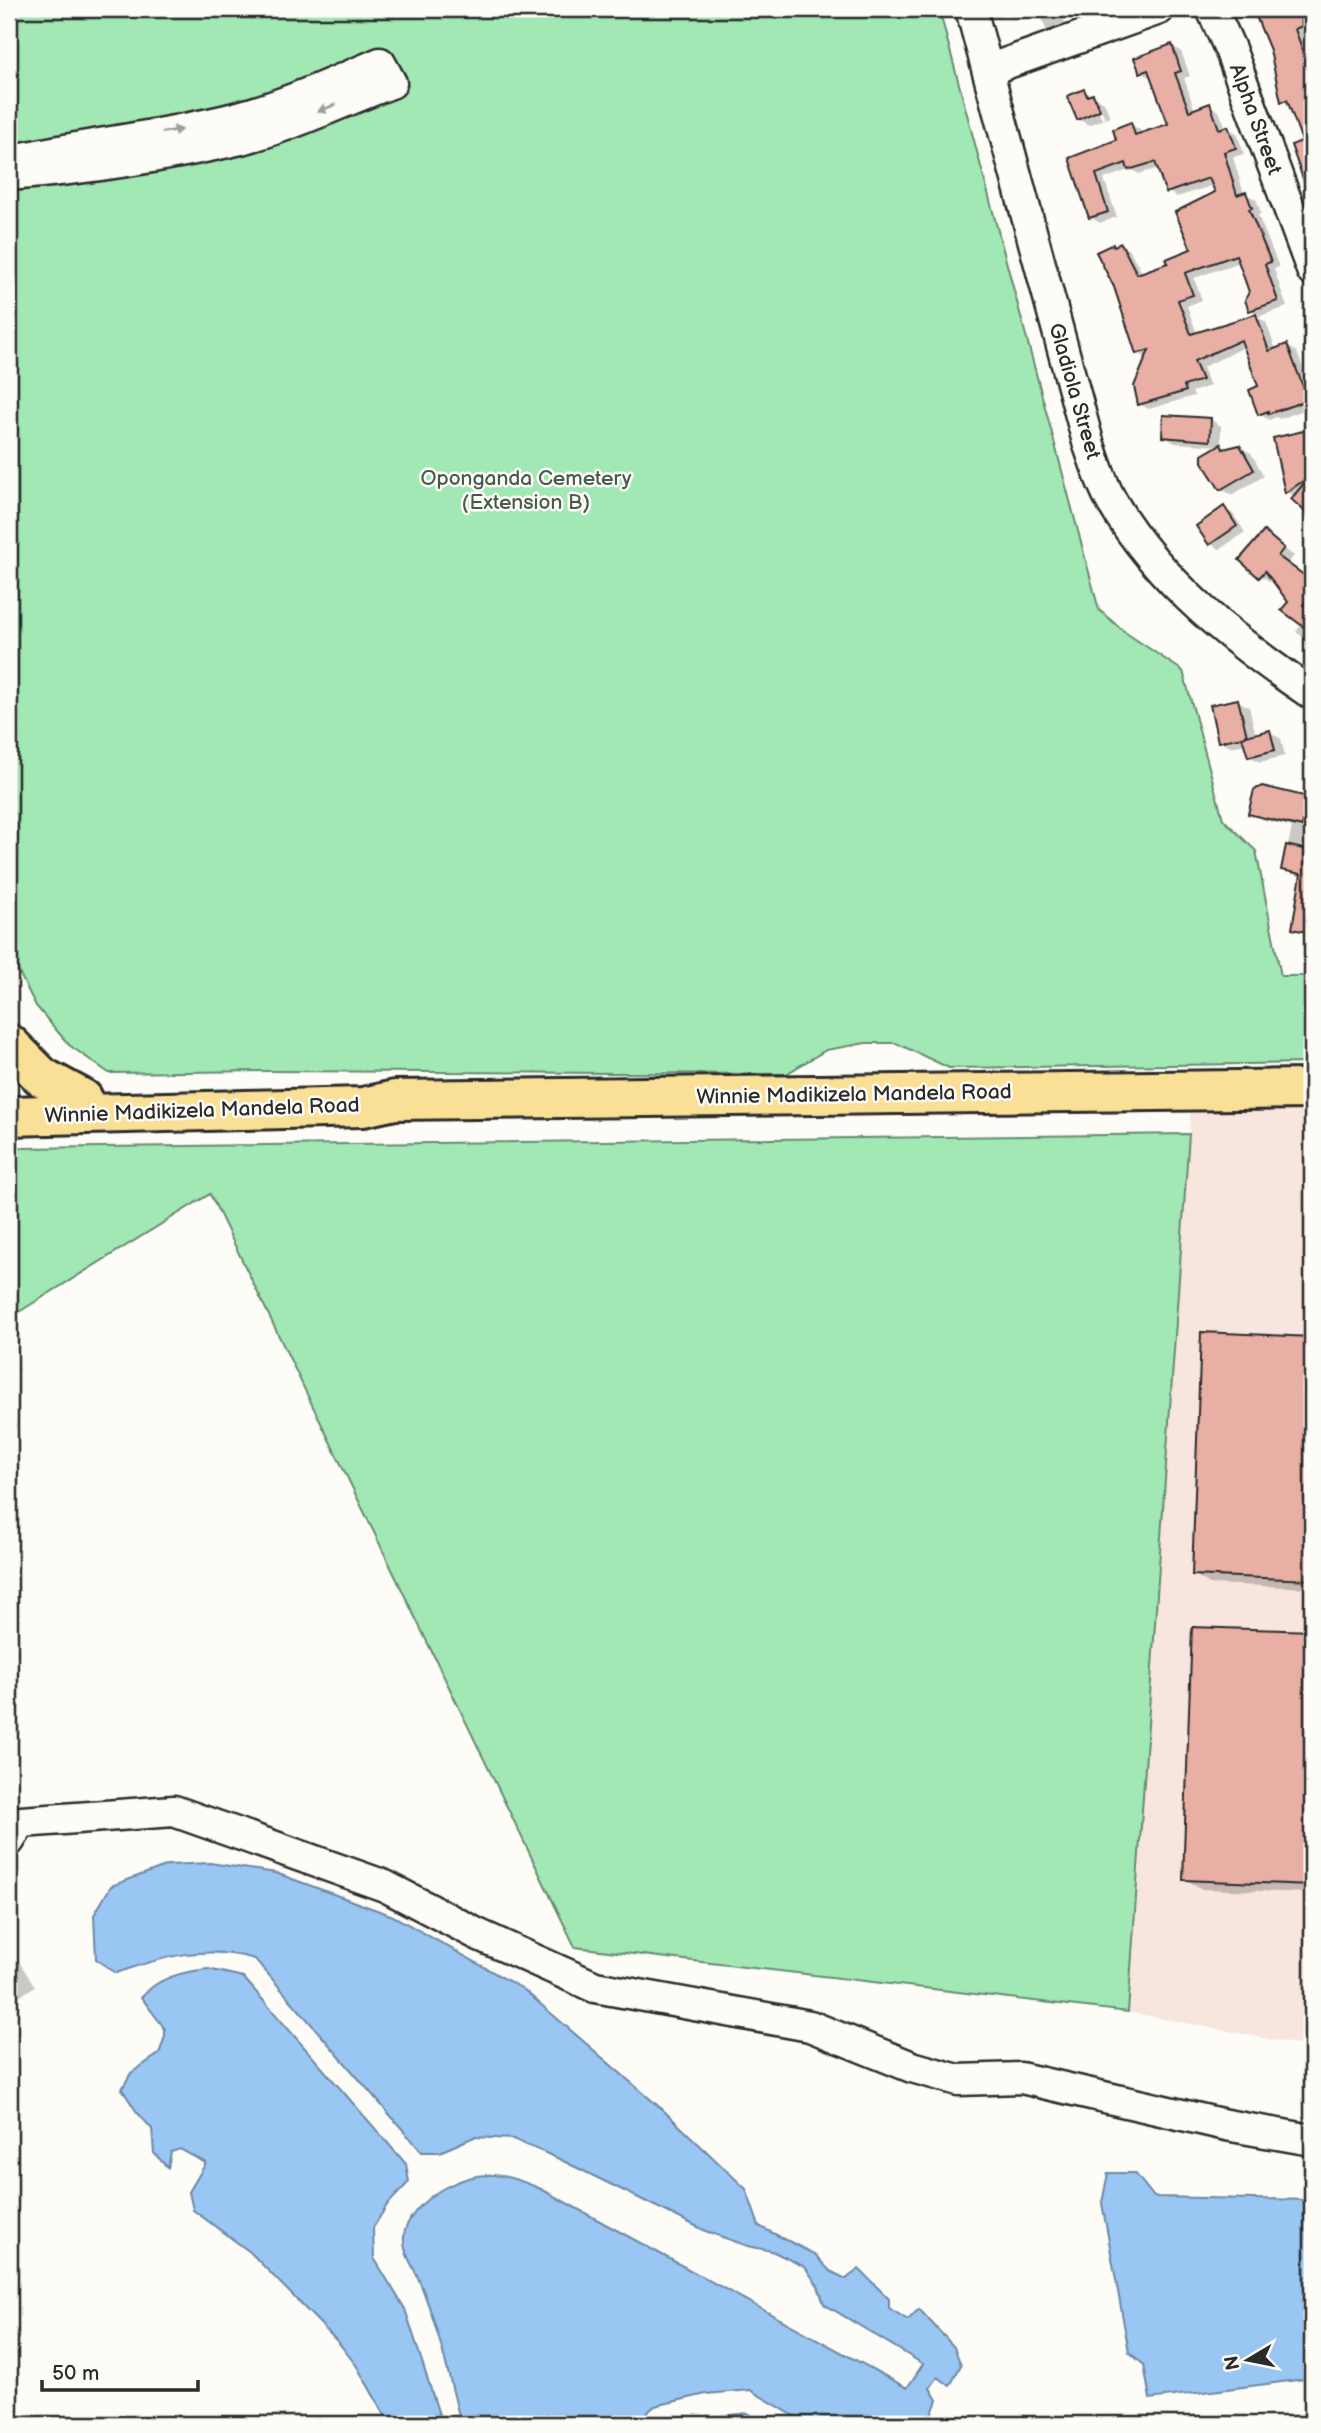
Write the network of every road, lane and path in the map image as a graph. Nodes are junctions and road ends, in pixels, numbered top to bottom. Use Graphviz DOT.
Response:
graph roads {
  1 [pos="971,9"];
  2 [pos="1158,9"];
  3 [pos="1212,9"];
  4 [pos="988,70"];
  5 [pos="9,161"];
  6 [pos="9,175"];
  7 [pos="1312,270"];
  8 [pos="1312,694"];
  9 [pos="9,1044"];
  10 [pos="1312,1088"];
  11 [pos="9,1097"];
  12 [pos="83,1099"];
  13 [pos="395,1100"];
  14 [pos="9,1116"];
  15 [pos="13,1827"];
  16 [pos="1312,2140"];
  1 -- 4 [label="street, Gladiola Street"];
  2 -- 4 [label="street"];
  3 -- 7 [label="street, Alpha Street"];
  4 -- 8 [label="street, Gladiola Street"];
  5 -- 6 [label="street, one-way"];
  9 -- 12 [label="main road"];
  10 -- 13 [label="main road, Winnie Madikizela Mandela Road"];
  11 -- 12 [label="main road, Winnie Madikizela Mandela Road"];
  12 -- 13 [label="main road, Winnie Madikizela Mandela Road"];
  13 -- 14 [label="main road, Winnie Madikizela Mandela Road"];
  15 -- 16 [label="street"];
}
